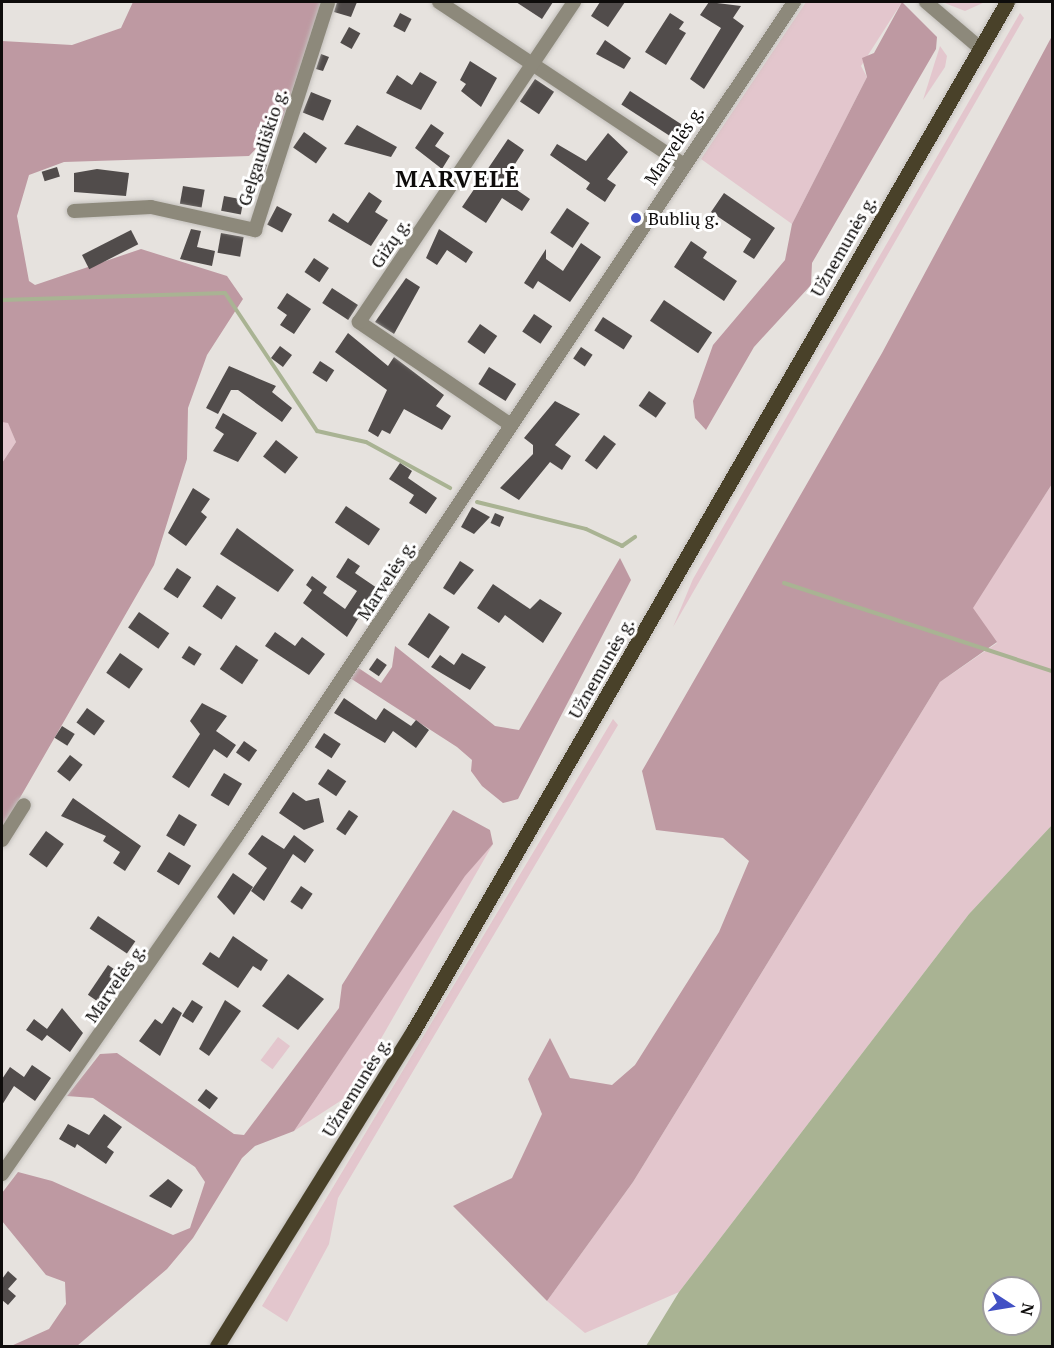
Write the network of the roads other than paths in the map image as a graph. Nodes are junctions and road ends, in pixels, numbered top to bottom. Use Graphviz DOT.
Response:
graph roads {
  1 [pos="328,2"];
  2 [pos="439,2"];
  3 [pos="574,2"];
  4 [pos="794,2"];
  5 [pos="926,2"];
  6 [pos="1007,2"];
  7 [pos="980,48"];
  8 [pos="532,63"];
  9 [pos="683,164"];
  10 [pos="74,211"];
  11 [pos="511,425"];
  12 [pos="24,805"];
  13 [pos="2,840"];
  14 [pos="2,1151"];
  15 [pos="15,1157"];
  16 [pos="2,1174"];
  17 [pos="217,1347"];
  1 -- 10 [label="street, Gelgaudiškio g."];
  2 -- 8 [label="street"];
  3 -- 8 [label="street, Gižų g."];
  4 -- 9 [label="street, Marvelės g."];
  5 -- 7 [label="street"];
  6 -- 7 [label="main road, Užnemunės g."];
  7 -- 17 [label="main road, Užnemunės g."];
  8 -- 9 [label="street"];
  8 -- 11 [label="street, Gižų g."];
  9 -- 11 [label="street, Marvelės g."];
  11 -- 15 [label="street, Marvelės g."];
  12 -- 13 [label="street"];
  14 -- 15 [label="street"];
  15 -- 16 [label="street, Marvelės g."];
}
